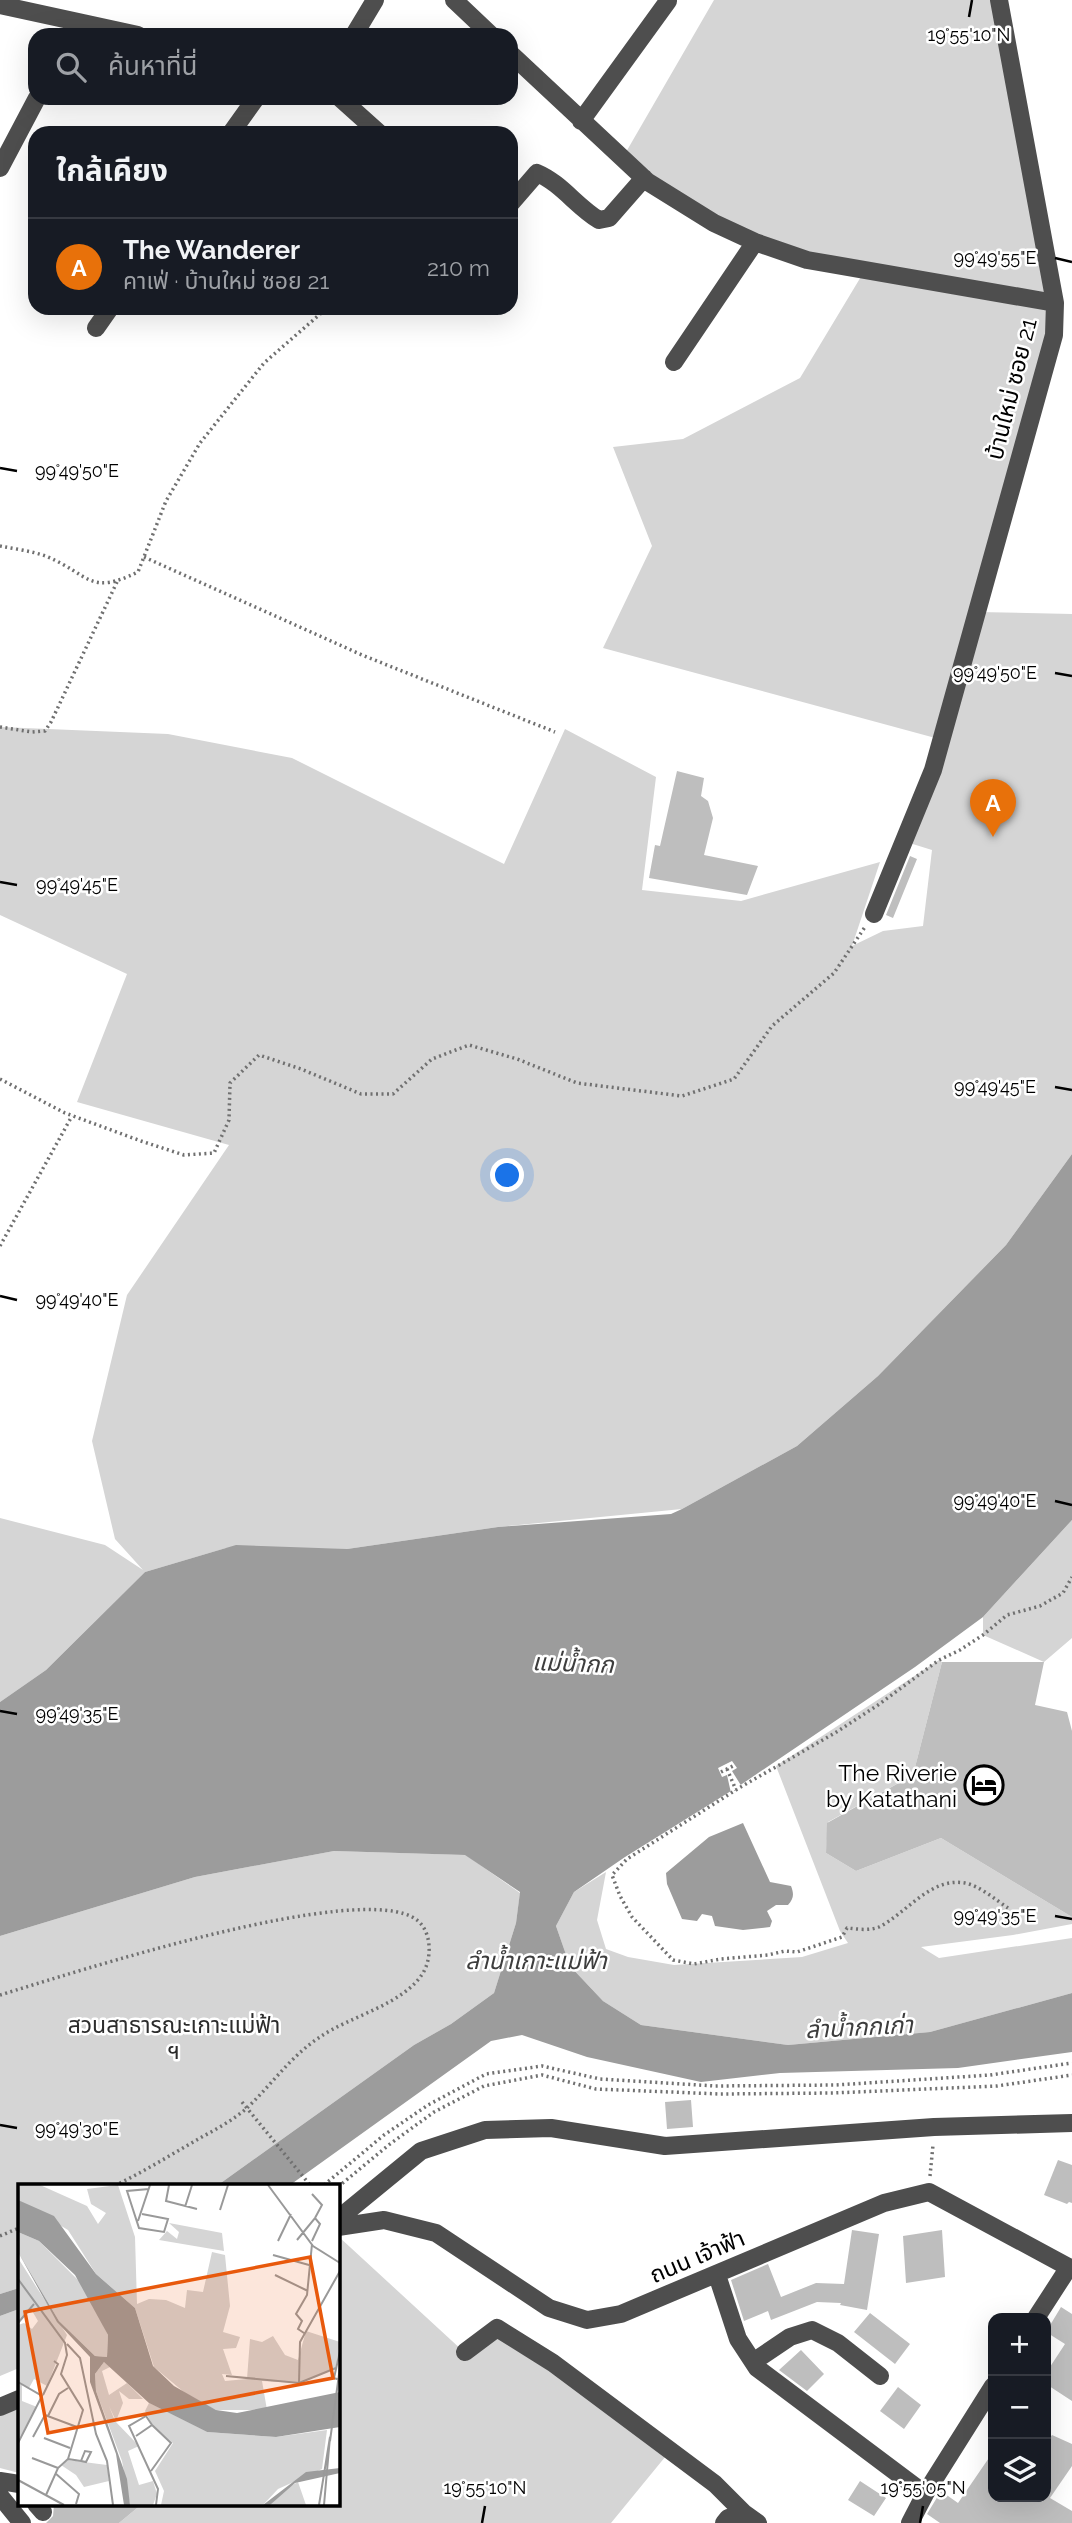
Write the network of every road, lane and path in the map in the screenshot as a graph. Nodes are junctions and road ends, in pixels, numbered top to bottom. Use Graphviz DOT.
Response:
graph roads {
  1 [pos="375,0"];
  2 [pos="454,0"];
  3 [pos="999,0"];
  4 [pos="668,1"];
  5 [pos="0,5"];
  6 [pos="71,28"];
  7 [pos="358,28"];
  8 [pos="484,28"];
  9 [pos="518,61"];
  10 [pos="33,105"];
  11 [pos="251,105"];
  12 [pos="348,105"];
  13 [pos="582,121"];
  14 [pos="236,126"];
  15 [pos="371,126"];
  16 [pos="0,167"];
  17 [pos="644,178"];
  18 [pos="518,195"];
  19 [pos="755,242"];
  20 [pos="1055,303"];
  21 [pos="105,315"];
  22 [pos="319,315"];
  23 [pos="96,328"];
  24 [pos="674,362"];
  25 [pos="0,546"];
  26 [pos="144,557"];
  27 [pos="117,582"];
  28 [pos="0,727"];
  29 [pos="555,732"];
  30 [pos="874,914"];
  31 [pos="0,1079"];
  32 [pos="72,1116"];
  33 [pos="0,1246"];
  34 [pos="1072,1577"];
  35 [pos="733,1766"];
  36 [pos="727,1769"];
  37 [pos="721,1772"];
  38 [pos="736,1790"];
  39 [pos="1008,1908"];
  40 [pos="0,1995"];
  41 [pos="1072,2063"];
  42 [pos="1072,2075"];
  43 [pos="242,2102"];
  44 [pos="247,2109"];
  45 [pos="1072,2123"];
  46 [pos="934,2127"];
  47 [pos="118,2184"];
  48 [pos="309,2184"];
  49 [pos="325,2184"];
  50 [pos="340,2186"];
  51 [pos="929,2192"];
  52 [pos="340,2217"];
  53 [pos="340,2227"];
  54 [pos="18,2228"];
  55 [pos="0,2236"];
  56 [pos="1070,2268"];
  57 [pos="717,2275"];
  58 [pos="1039,2313"];
  59 [pos="464,2352"];
  60 [pos="753,2362"];
  61 [pos="880,2376"];
  62 [pos="988,2394"];
  63 [pos="18,2399"];
  64 [pos="0,2407"];
  65 [pos="0,2481"];
  66 [pos="18,2484"];
  67 [pos="925,2494"];
  68 [pos="0,2496"];
  69 [pos="751,2518"];
  70 [pos="22,2523"];
  71 [pos="724,2523"];
  72 [pos="910,2523"];
  1 -- 7 [label="street"];
  2 -- 8 [label="street"];
  3 -- 20 [label="street"];
  4 -- 13 [label="street"];
  5 -- 6 [label="street"];
  9 -- 13 [label="street, บ้านใหม่ ซอย 21"];
  10 -- 16 [label="street"];
  11 -- 14 [label="street"];
  12 -- 15 [label="street"];
  13 -- 17 [label="street, บ้านใหม่ ซอย 21"];
  17 -- 18 [label="street"];
  17 -- 19 [label="street, บ้านใหม่ ซอย 21"];
  19 -- 20 [label="street, บ้านใหม่ ซอย 21"];
  19 -- 24 [label="street"];
  20 -- 30 [label="street, บ้านใหม่ ซอย 21"];
  21 -- 23 [label="street"];
  22 -- 26 [label="path"];
  25 -- 27 [label="path"];
  26 -- 27 [label="path"];
  26 -- 29 [label="path"];
  27 -- 28 [label="path"];
  30 -- 32 [label="path"];
  31 -- 32 [label="path"];
  32 -- 33 [label="path"];
  34 -- 38 [label="path"];
  35 -- 36 [label="path"];
  36 -- 37 [label="path"];
  36 -- 38 [label="path"];
  38 -- 39 [label="path"];
  40 -- 44 [label="path"];
  41 -- 49 [label="path"];
  42 -- 50 [label="path"];
  43 -- 44 [label="path"];
  44 -- 47 [label="path"];
  44 -- 48 [label="path"];
  45 -- 46 [label="street"];
  46 -- 51 [label="path"];
  46 -- 52 [label="street"];
  51 -- 56 [label="street"];
  51 -- 57 [label="street, ถนน เจ้าฟ้า"];
  53 -- 57 [label="street, ถนน เจ้าฟ้า"];
  54 -- 55 [label="path"];
  56 -- 58 [label="street"];
  57 -- 60 [label="street"];
  59 -- 69 [label="street"];
  60 -- 61 [label="street"];
  60 -- 67 [label="street"];
  62 -- 67 [label="street"];
  63 -- 64 [label="street"];
  65 -- 66 [label="street"];
  67 -- 72 [label="street"];
  68 -- 70 [label="street"];
  69 -- 71 [label="street"];
}
